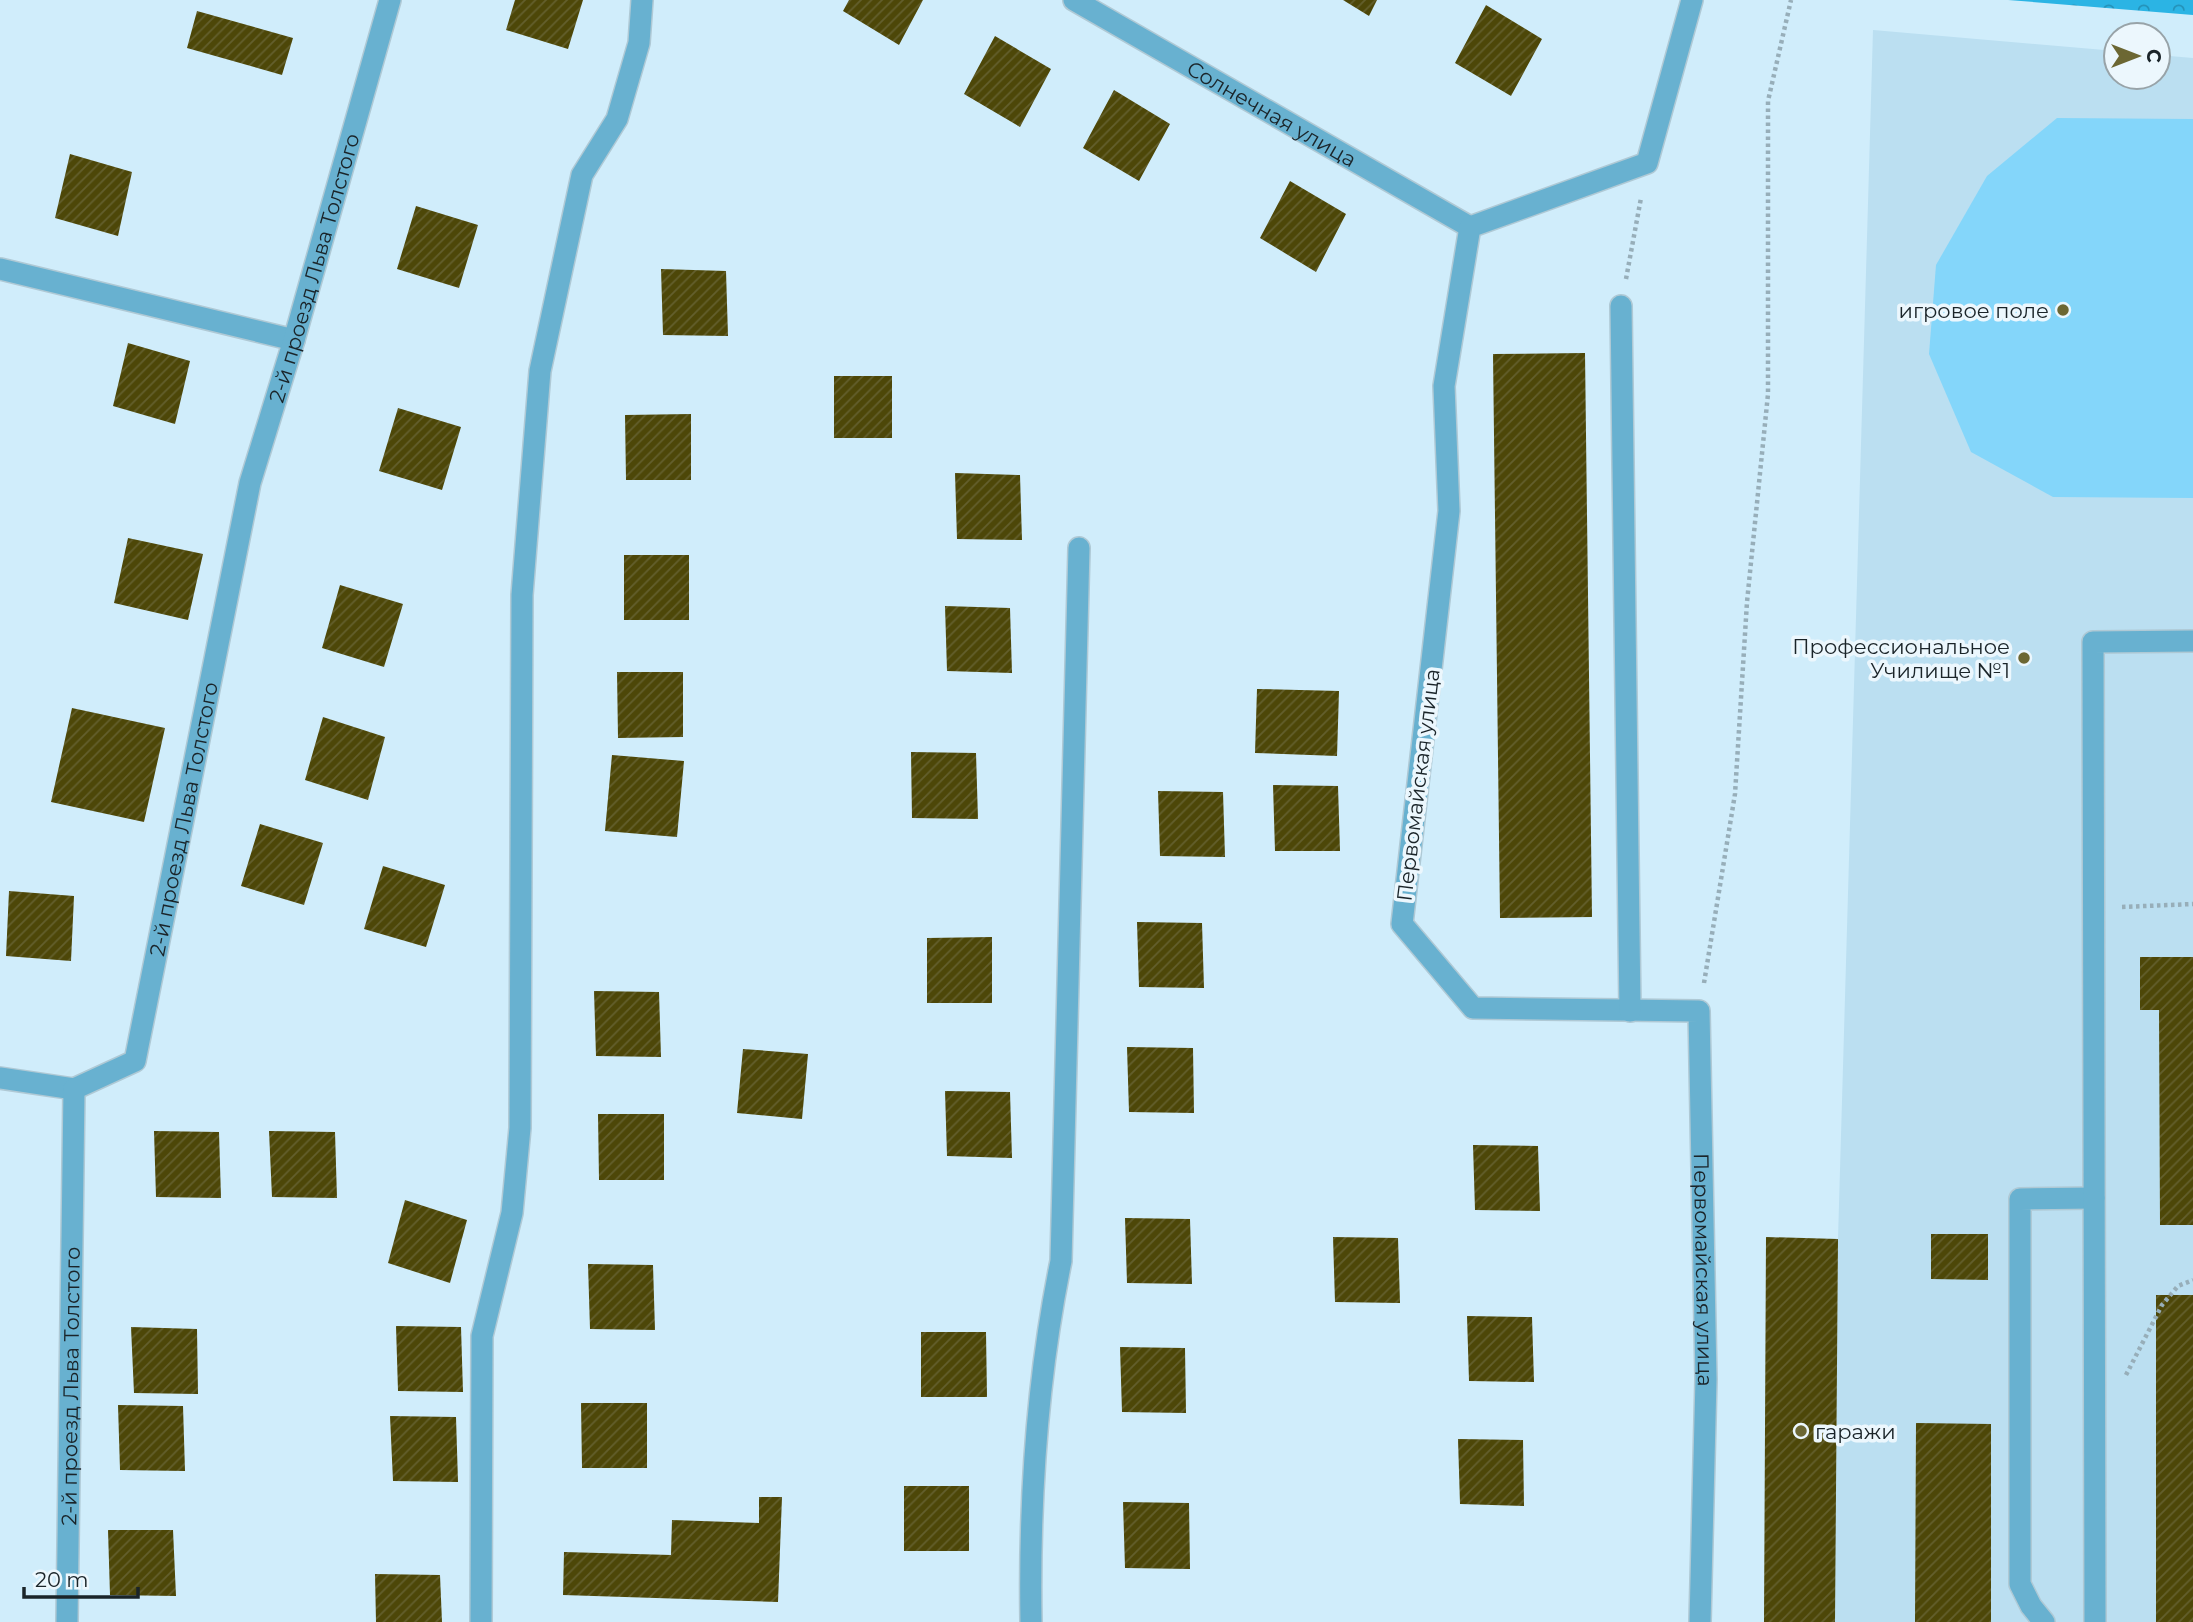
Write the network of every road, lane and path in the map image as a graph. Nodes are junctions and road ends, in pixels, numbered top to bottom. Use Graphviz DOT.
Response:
graph roads {
  1 [pos="390,0"];
  2 [pos="642,0"];
  3 [pos="1074,0"];
  4 [pos="1692,0"];
  5 [pos="1791,0"];
  6 [pos="1647,163"];
  7 [pos="1470,227"];
  8 [pos="0,269"];
  9 [pos="1621,306"];
  10 [pos="294,340"];
  11 [pos="1079,548"];
  12 [pos="2193,641"];
  13 [pos="2193,904"];
  14 [pos="2094,909"];
  15 [pos="1630,1010"];
  16 [pos="1699,1011"];
  17 [pos="0,1078"];
  18 [pos="74,1089"];
  19 [pos="2094,1198"];
  20 [pos="2193,1280"];
  21 [pos="2124,1379"];
  22 [pos="67,1622"];
  23 [pos="481,1622"];
  24 [pos="1031,1622"];
  25 [pos="1700,1622"];
  26 [pos="2044,1622"];
  27 [pos="2095,1622"];
  1 -- 10 [label="street, 2-й проезд Льва Толстого"];
  2 -- 23 [label="street"];
  3 -- 7 [label="street, Солнечная улица"];
  4 -- 6 [label="street"];
  5 -- 16 [label="path"];
  6 -- 7 [label="street"];
  6 -- 9 [label="path"];
  7 -- 15 [label="street, Первомайская улица"];
  8 -- 10 [label="street"];
  9 -- 15 [label="street"];
  10 -- 18 [label="street, 2-й проезд Льва Толстого"];
  11 -- 24 [label="street"];
  12 -- 14 [label="street"];
  13 -- 14 [label="path"];
  14 -- 19 [label="street"];
  15 -- 16 [label="street, Первомайская улица"];
  16 -- 25 [label="street, Первомайская улица"];
  17 -- 18 [label="street"];
  18 -- 22 [label="street, 2-й проезд Льва Толстого"];
  19 -- 26 [label="street"];
  19 -- 27 [label="street"];
  20 -- 21 [label="path"];
}
